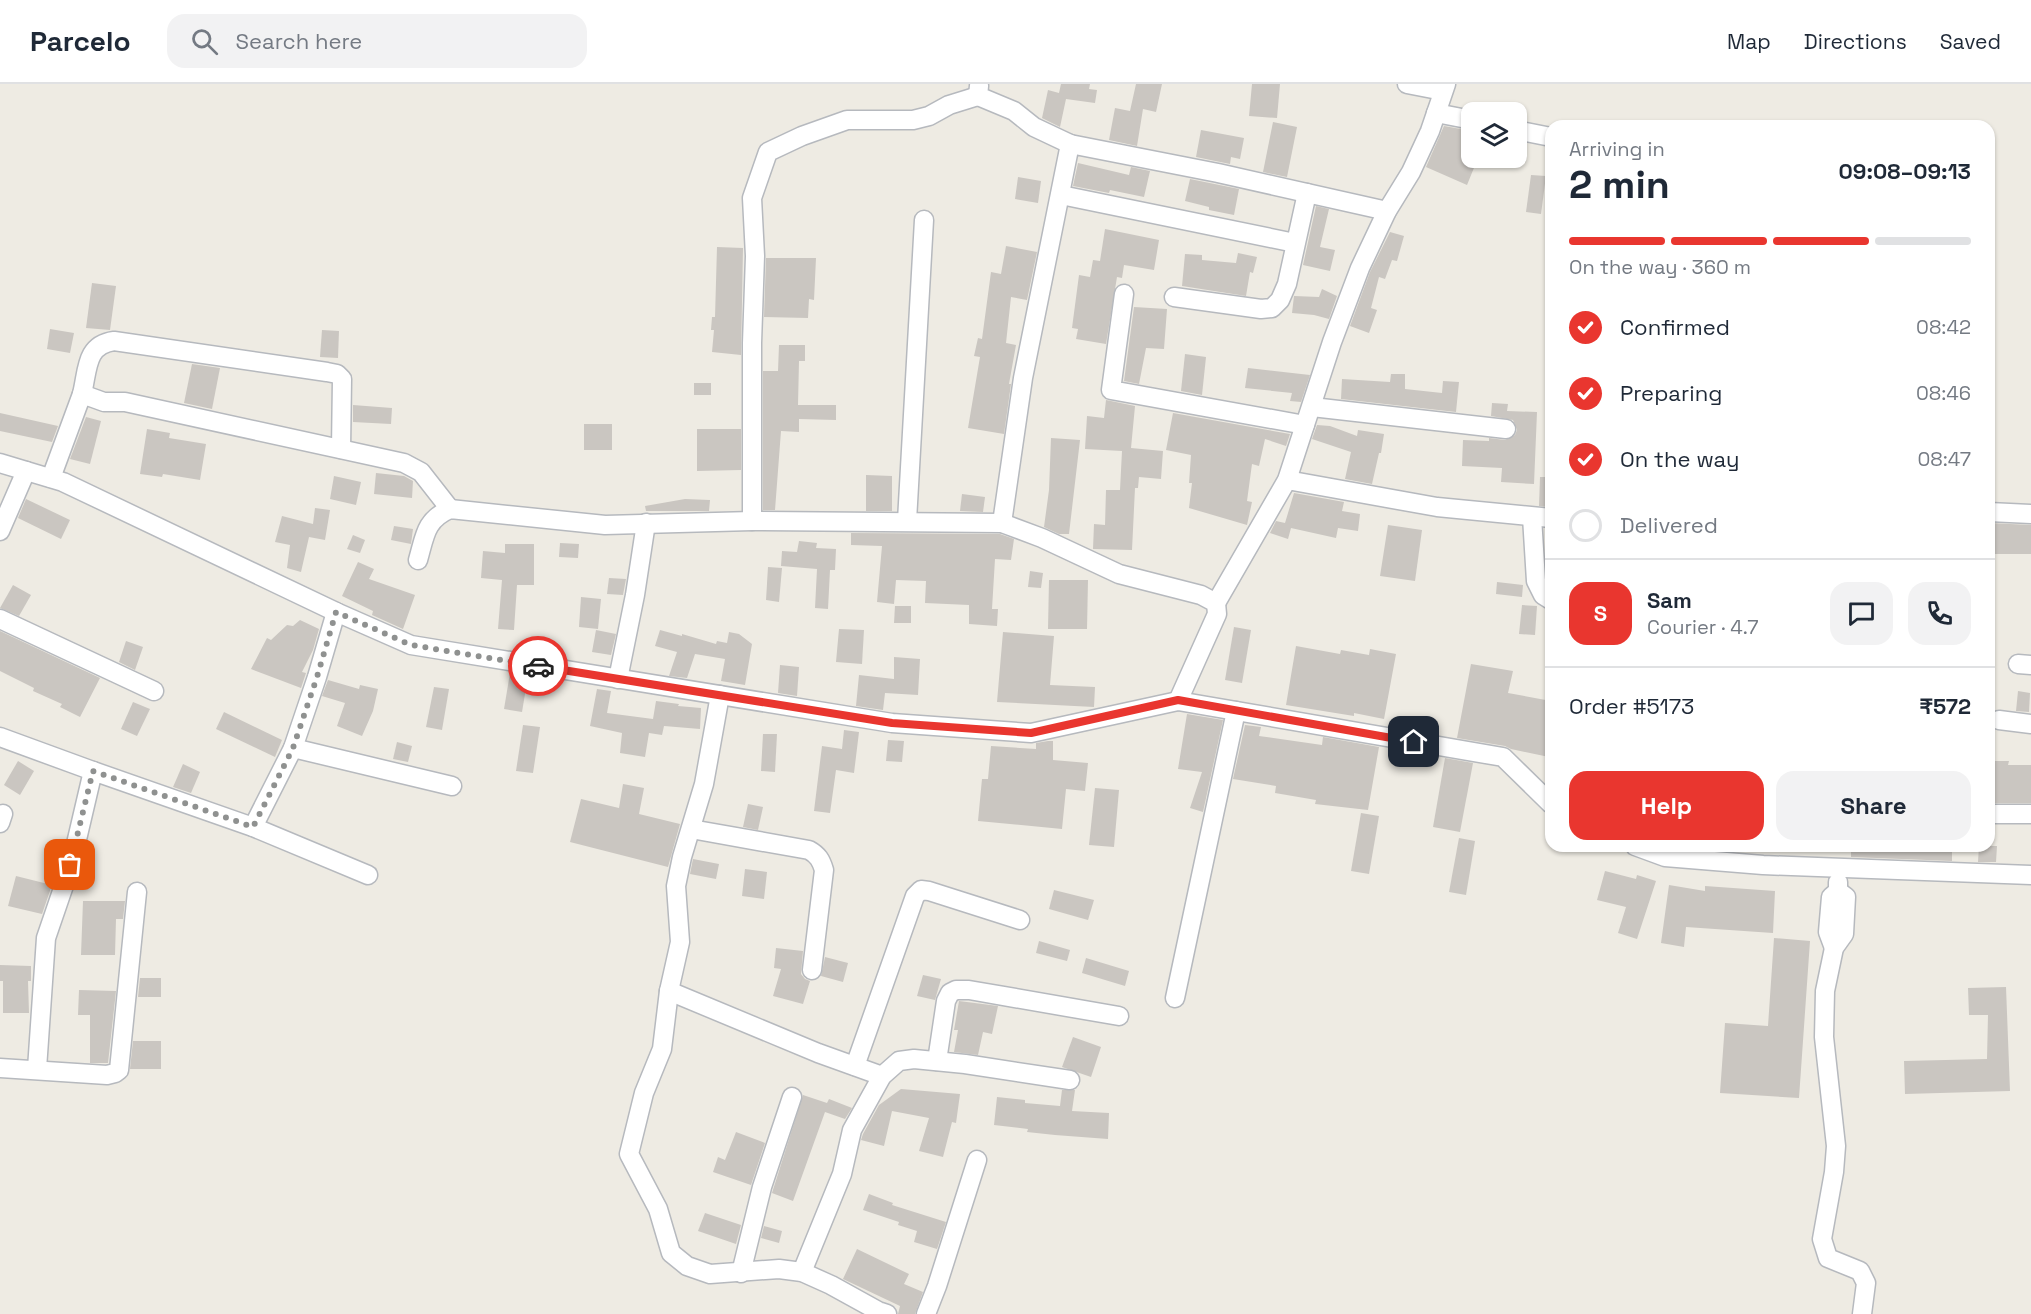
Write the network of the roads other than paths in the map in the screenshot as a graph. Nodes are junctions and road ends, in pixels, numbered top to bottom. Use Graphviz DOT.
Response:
graph roads {
  1 [pos="1407,84"];
  2 [pos="1445,87"];
  3 [pos="979,90"];
  4 [pos="1436,113"];
  5 [pos="1461,118"];
  6 [pos="1527,132"];
  7 [pos="1545,136"];
  8 [pos="1070,144"];
  9 [pos="1307,193"];
  10 [pos="1061,195"];
  11 [pos="1387,211"];
  12 [pos="924,220"];
  13 [pos="1295,243"];
  14 [pos="1124,294"];
  15 [pos="1174,297"];
  16 [pos="82,394"];
  17 [pos="1312,407"];
  18 [pos="1305,425"];
  19 [pos="1506,429"];
  20 [pos="341,449"];
  21 [pos="0,463"];
  22 [pos="26,471"];
  23 [pos="51,478"];
  24 [pos="1287,480"];
  25 [pos="450,509"];
  26 [pos="1995,512"];
  27 [pos="2031,514"];
  28 [pos="1532,517"];
  29 [pos="1545,518"];
  30 [pos="752,520"];
  31 [pos="907,521"];
  32 [pos="1002,523"];
  33 [pos="646,524"];
  34 [pos="0,531"];
  35 [pos="418,560"];
  36 [pos="1545,596"];
  37 [pos="1216,603"];
  38 [pos="336,612"];
  39 [pos="0,619"];
  40 [pos="618,679"];
  41 [pos="154,691"];
  42 [pos="720,695"];
  43 [pos="1178,700"];
  44 [pos="1236,711"];
  45 [pos="1999,720"];
  46 [pos="2031,724"];
  47 [pos="0,737"];
  48 [pos="293,748"];
  49 [pos="93,771"];
  50 [pos="452,786"];
  51 [pos="1545,798"];
  52 [pos="1995,814"];
  53 [pos="2031,814"];
  54 [pos="253,827"];
  55 [pos="691,829"];
  56 [pos="1653,852"];
  57 [pos="1838,868"];
  58 [pos="368,875"];
  59 [pos="2031,876"];
  60 [pos="136,892"];
  61 [pos="1020,920"];
  62 [pos="812,970"];
  63 [pos="669,991"];
  64 [pos="1175,998"];
  65 [pos="1119,1016"];
  66 [pos="937,1061"];
  67 [pos="855,1066"];
  68 [pos="0,1068"];
  69 [pos="37,1069"];
  70 [pos="882,1076"];
  71 [pos="1070,1080"];
  72 [pos="792,1097"];
  73 [pos="977,1160"];
  74 [pos="802,1272"];
  75 [pos="741,1273"];
  76 [pos="887,1314"];
  77 [pos="926,1314"];
  78 [pos="1862,1314"];
  1 -- 2 [label="street"];
  2 -- 4 [label="street"];
  3 -- 8 [label="street"];
  3 -- 30 [label="street"];
  4 -- 5 [label="street"];
  4 -- 11 [label="street"];
  6 -- 7 [label="street"];
  8 -- 9 [label="street"];
  8 -- 10 [label="street"];
  9 -- 11 [label="street"];
  9 -- 13 [label="street"];
  10 -- 13 [label="street"];
  10 -- 32 [label="street"];
  11 -- 17 [label="street"];
  12 -- 31 [label="street"];
  13 -- 15 [label="street"];
  14 -- 18 [label="street"];
  16 -- 20 [label="street"];
  16 -- 20 [label="street"];
  16 -- 23 [label="street"];
  17 -- 18 [label="street"];
  17 -- 19 [label="street"];
  18 -- 24 [label="street"];
  20 -- 25 [label="street"];
  21 -- 22 [label="street"];
  22 -- 23 [label="street"];
  22 -- 34 [label="street"];
  23 -- 38 [label="street"];
  24 -- 28 [label="street"];
  24 -- 37 [label="street"];
  25 -- 33 [label="street"];
  25 -- 35 [label="street"];
  26 -- 27 [label="street"];
  28 -- 29 [label="street"];
  28 -- 36 [label="street"];
  30 -- 31 [label="street"];
  30 -- 33 [label="street"];
  31 -- 32 [label="street"];
  32 -- 37 [label="street"];
  33 -- 40 [label="street"];
  37 -- 43 [label="street"];
  38 -- 40 [label="street"];
  38 -- 48 [label="street"];
  39 -- 41 [label="street"];
  40 -- 42 [label="street"];
  42 -- 43 [label="street"];
  42 -- 55 [label="street"];
  43 -- 44 [label="street"];
  44 -- 51 [label="street"];
  44 -- 64 [label="street"];
  45 -- 46 [label="street"];
  47 -- 49 [label="street"];
  48 -- 50 [label="street"];
  48 -- 54 [label="street"];
  49 -- 54 [label="street"];
  49 -- 69 [label="street"];
  52 -- 53 [label="street"];
  54 -- 58 [label="street"];
  55 -- 62 [label="street"];
  55 -- 63 [label="street"];
  56 -- 57 [label="street"];
  57 -- 59 [label="street"];
  57 -- 78 [label="street"];
  60 -- 69 [label="street"];
  61 -- 67 [label="street"];
  63 -- 67 [label="street"];
  63 -- 75 [label="street"];
  65 -- 66 [label="street"];
  66 -- 70 [label="street"];
  66 -- 71 [label="street"];
  67 -- 70 [label="street"];
  68 -- 69 [label="street"];
  70 -- 74 [label="street"];
  72 -- 75 [label="street"];
  73 -- 77 [label="street"];
  74 -- 75 [label="street"];
  74 -- 76 [label="street"];
}
